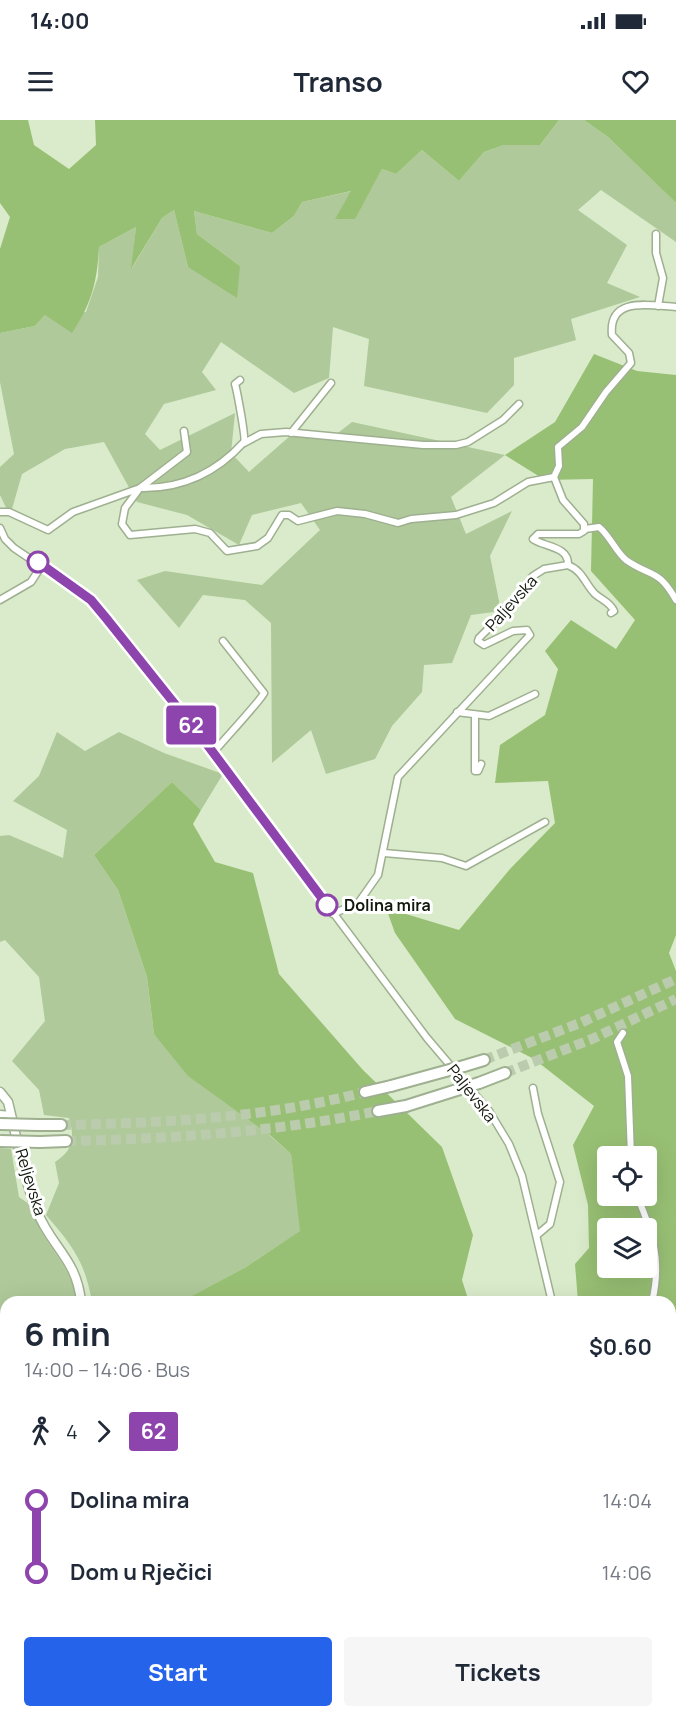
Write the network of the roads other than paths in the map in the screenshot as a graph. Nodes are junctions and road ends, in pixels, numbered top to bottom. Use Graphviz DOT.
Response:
graph roads {
  1 [pos="656,234"];
  2 [pos="658,306"];
  3 [pos="676,307"];
  4 [pos="240,380"];
  5 [pos="331,383"];
  6 [pos="519,404"];
  7 [pos="184,431"];
  8 [pos="291,433"];
  9 [pos="243,443"];
  10 [pos="554,477"];
  11 [pos="140,488"];
  12 [pos="0,512"];
  13 [pos="0,528"];
  14 [pos="585,529"];
  15 [pos="568,565"];
  16 [pos="42,566"];
  17 [pos="0,600"];
  18 [pos="676,600"];
  19 [pos="610,614"];
  20 [pos="222,641"];
  21 [pos="535,694"];
  22 [pos="457,712"];
  23 [pos="475,716"];
  24 [pos="213,753"];
  25 [pos="481,764"];
  26 [pos="545,822"];
  27 [pos="384,853"];
  28 [pos="333,914"];
  29 [pos="623,1033"];
  30 [pos="484,1060"];
  31 [pos="505,1073"];
  32 [pos="533,1088"];
  33 [pos="0,1092"];
  34 [pos="365,1092"];
  35 [pos="378,1111"];
  36 [pos="0,1114"];
  37 [pos="11,1115"];
  38 [pos="0,1124"];
  39 [pos="61,1125"];
  40 [pos="0,1141"];
  41 [pos="66,1141"];
  42 [pos="631,1146"];
  43 [pos="641,1206"];
  44 [pos="537,1235"];
  45 [pos="80,1296"];
  46 [pos="551,1296"];
  47 [pos="653,1296"];
  1 -- 2 [label="street"];
  2 -- 3 [label="street"];
  2 -- 10 [label="street"];
  4 -- 9 [label="street"];
  5 -- 8 [label="street"];
  6 -- 8 [label="street"];
  7 -- 11 [label="street"];
  8 -- 9 [label="street"];
  9 -- 11 [label="street"];
  10 -- 11 [label="street"];
  10 -- 14 [label="street"];
  11 -- 12 [label="street"];
  13 -- 16 [label="street, Paljevska"];
  14 -- 15 [label="street"];
  14 -- 18 [label="street"];
  15 -- 19 [label="street"];
  15 -- 22 [label="street, Paljevska"];
  16 -- 17 [label="street"];
  16 -- 24 [label="street, Paljevska"];
  20 -- 24 [label="street"];
  21 -- 23 [label="street"];
  22 -- 23 [label="street"];
  22 -- 27 [label="street, Paljevska"];
  23 -- 25 [label="street"];
  24 -- 28 [label="street, Paljevska"];
  26 -- 27 [label="street"];
  27 -- 28 [label="street, Paljevska"];
  28 -- 44 [label="street, Paljevska"];
  29 -- 42 [label="street"];
  30 -- 34 [label="highway, bridge"];
  31 -- 35 [label="highway, bridge"];
  32 -- 44 [label="street"];
  33 -- 37 [label="main road, Reljevska"];
  36 -- 37 [label="street"];
  37 -- 45 [label="main road, Reljevska"];
  38 -- 39 [label="highway, bridge"];
  40 -- 41 [label="highway, bridge"];
  43 -- 47 [label="street"];
  44 -- 46 [label="street, Paljevska"];
}
